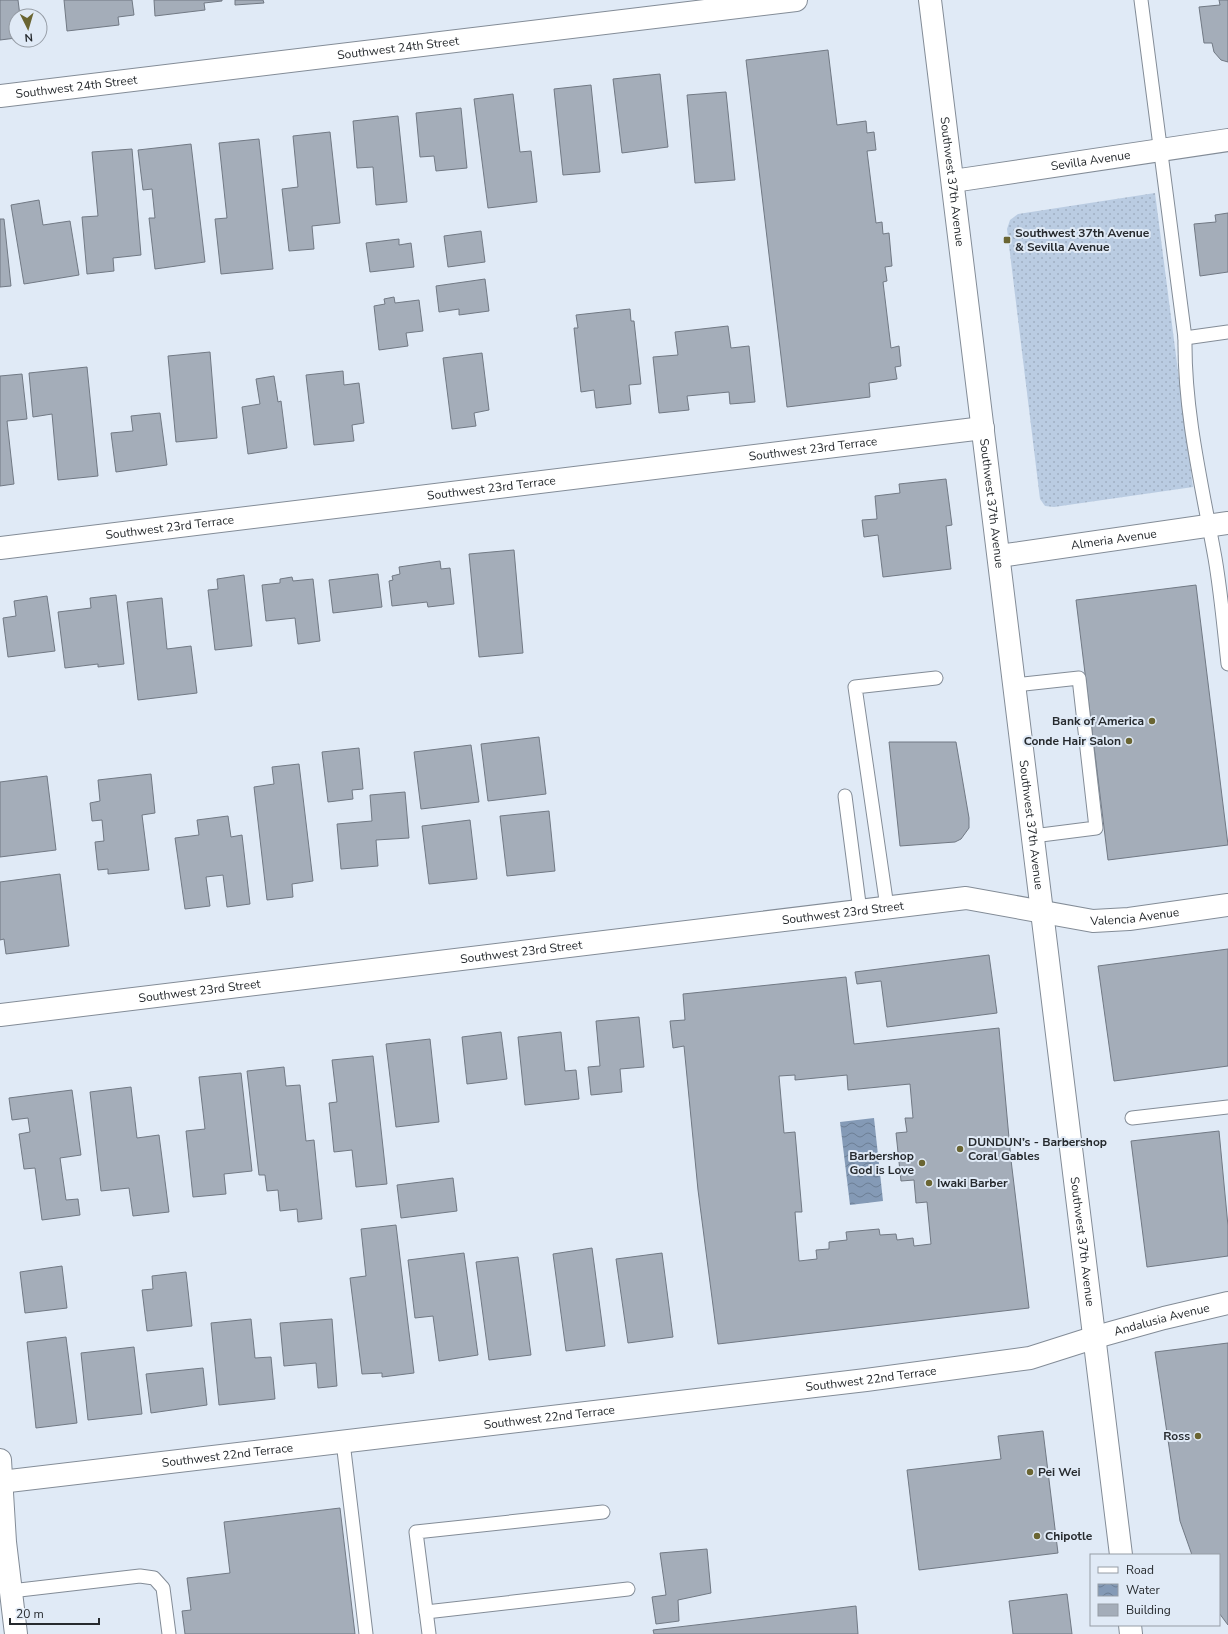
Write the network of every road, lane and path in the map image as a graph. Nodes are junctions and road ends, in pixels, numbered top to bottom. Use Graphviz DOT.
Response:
graph roads {
  1 [pos="796,0"];
  2 [pos="930,0"];
  3 [pos="1141,0"];
  4 [pos="0,96"];
  5 [pos="1228,140"];
  6 [pos="1161,150"];
  7 [pos="953,181"];
  8 [pos="1228,332"];
  9 [pos="1185,338"];
  10 [pos="983,428"];
  11 [pos="1218,524"];
  12 [pos="0,548"];
  13 [pos="999,556"];
  14 [pos="1228,664"];
  15 [pos="936,678"];
  16 [pos="1015,685"];
  17 [pos="845,796"];
  18 [pos="1033,836"];
  19 [pos="1228,905"];
  20 [pos="887,907"];
  21 [pos="860,910"];
  22 [pos="1042,911"];
  23 [pos="0,1015"];
  24 [pos="1228,1107"];
  25 [pos="1132,1118"];
  26 [pos="1228,1303"];
  27 [pos="1096,1337"];
  28 [pos="344,1442"];
  29 [pos="0,1460"];
  30 [pos="1,1481"];
  31 [pos="603,1512"];
  32 [pos="1121,1554"];
  33 [pos="628,1589"];
  34 [pos="11,1591"];
  35 [pos="426,1612"];
  36 [pos="16,1634"];
  37 [pos="169,1634"];
  38 [pos="366,1634"];
  39 [pos="429,1634"];
  1 -- 4 [label="street, Southwest 24th Street"];
  2 -- 7 [label="street, Southwest 37th Avenue"];
  3 -- 6 [label="lane"];
  5 -- 6 [label="street, Sevilla Avenue"];
  6 -- 7 [label="street, Sevilla Avenue"];
  6 -- 9 [label="lane"];
  7 -- 10 [label="street, Southwest 37th Avenue"];
  8 -- 9 [label="lane"];
  9 -- 11 [label="lane"];
  10 -- 12 [label="street, Southwest 23rd Terrace"];
  10 -- 13 [label="street, Southwest 37th Avenue"];
  11 -- 13 [label="street, Almeria Avenue"];
  11 -- 14 [label="lane"];
  13 -- 16 [label="street, Southwest 37th Avenue"];
  15 -- 20 [label="lane"];
  16 -- 18 [label="street, Southwest 37th Avenue"];
  16 -- 18 [label="lane"];
  17 -- 21 [label="lane"];
  18 -- 22 [label="street, Southwest 37th Avenue"];
  19 -- 22 [label="street, Valencia Avenue"];
  20 -- 21 [label="street, Southwest 23rd Street"];
  20 -- 22 [label="street, Southwest 23rd Street"];
  21 -- 23 [label="street, Southwest 23rd Street"];
  22 -- 27 [label="street, Southwest 37th Avenue"];
  24 -- 25 [label="lane"];
  26 -- 27 [label="street, Andalusia Avenue"];
  27 -- 28 [label="street, Southwest 22nd Terrace"];
  27 -- 32 [label="street, Southwest 37th Avenue"];
  28 -- 30 [label="street, Southwest 22nd Terrace"];
  28 -- 38 [label="lane"];
  29 -- 30 [label="street"];
  30 -- 34 [label="street"];
  31 -- 35 [label="lane"];
  33 -- 35 [label="lane"];
  34 -- 36 [label="street"];
  34 -- 37 [label="lane"];
  35 -- 39 [label="lane"];
}
